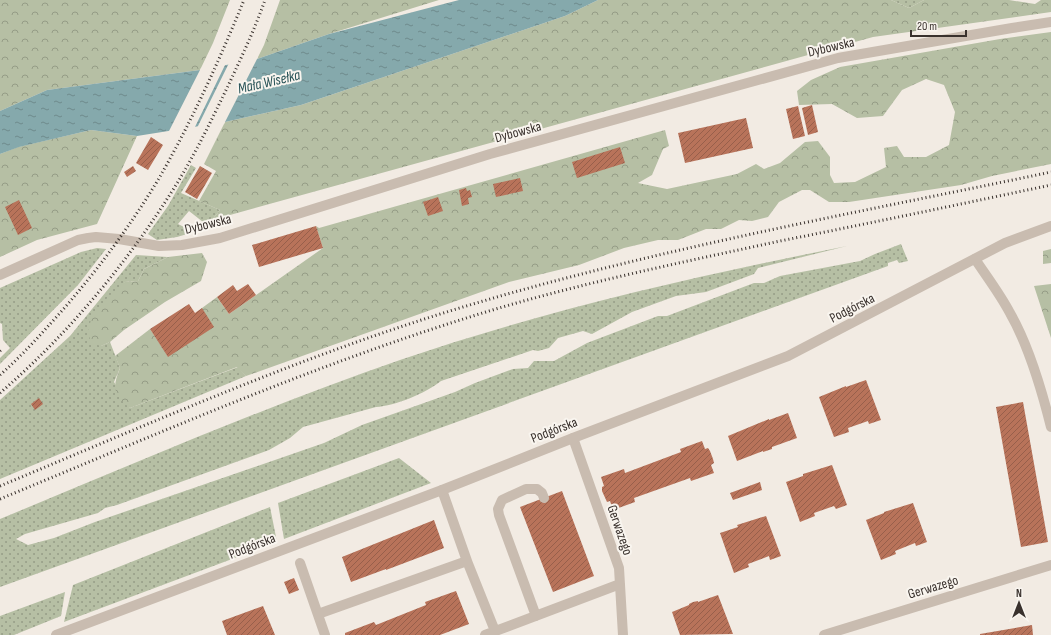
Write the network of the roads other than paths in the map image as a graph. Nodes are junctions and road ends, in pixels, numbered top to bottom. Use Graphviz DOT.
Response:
graph roads {
  1 [pos="1051,22"];
  2 [pos="1051,226"];
  3 [pos="975,259"];
  4 [pos="0,275"];
  5 [pos="1051,427"];
  6 [pos="573,438"];
  7 [pos="442,490"];
  8 [pos="544,498"];
  9 [pos="468,561"];
  10 [pos="300,563"];
  11 [pos="1051,565"];
  12 [pos="620,584"];
  13 [pos="318,614"];
  14 [pos="536,616"];
  15 [pos="494,631"];
  16 [pos="56,635"];
  17 [pos="326,635"];
  18 [pos="485,635"];
  19 [pos="623,635"];
  20 [pos="824,635"];
  1 -- 4 [label="street, Dybowska"];
  2 -- 3 [label="street, Podgórska"];
  3 -- 5 [label="street"];
  3 -- 6 [label="street, Podgórska"];
  6 -- 7 [label="street, Podgórska"];
  6 -- 12 [label="street, Gerwazego"];
  7 -- 9 [label="street"];
  7 -- 16 [label="street, Podgórska"];
  8 -- 14 [label="street"];
  9 -- 13 [label="street"];
  9 -- 15 [label="street"];
  10 -- 13 [label="street"];
  11 -- 20 [label="street, Gerwazego"];
  12 -- 14 [label="street"];
  12 -- 19 [label="street, Gerwazego"];
  13 -- 17 [label="street"];
  14 -- 15 [label="street"];
  15 -- 18 [label="street"];
}
